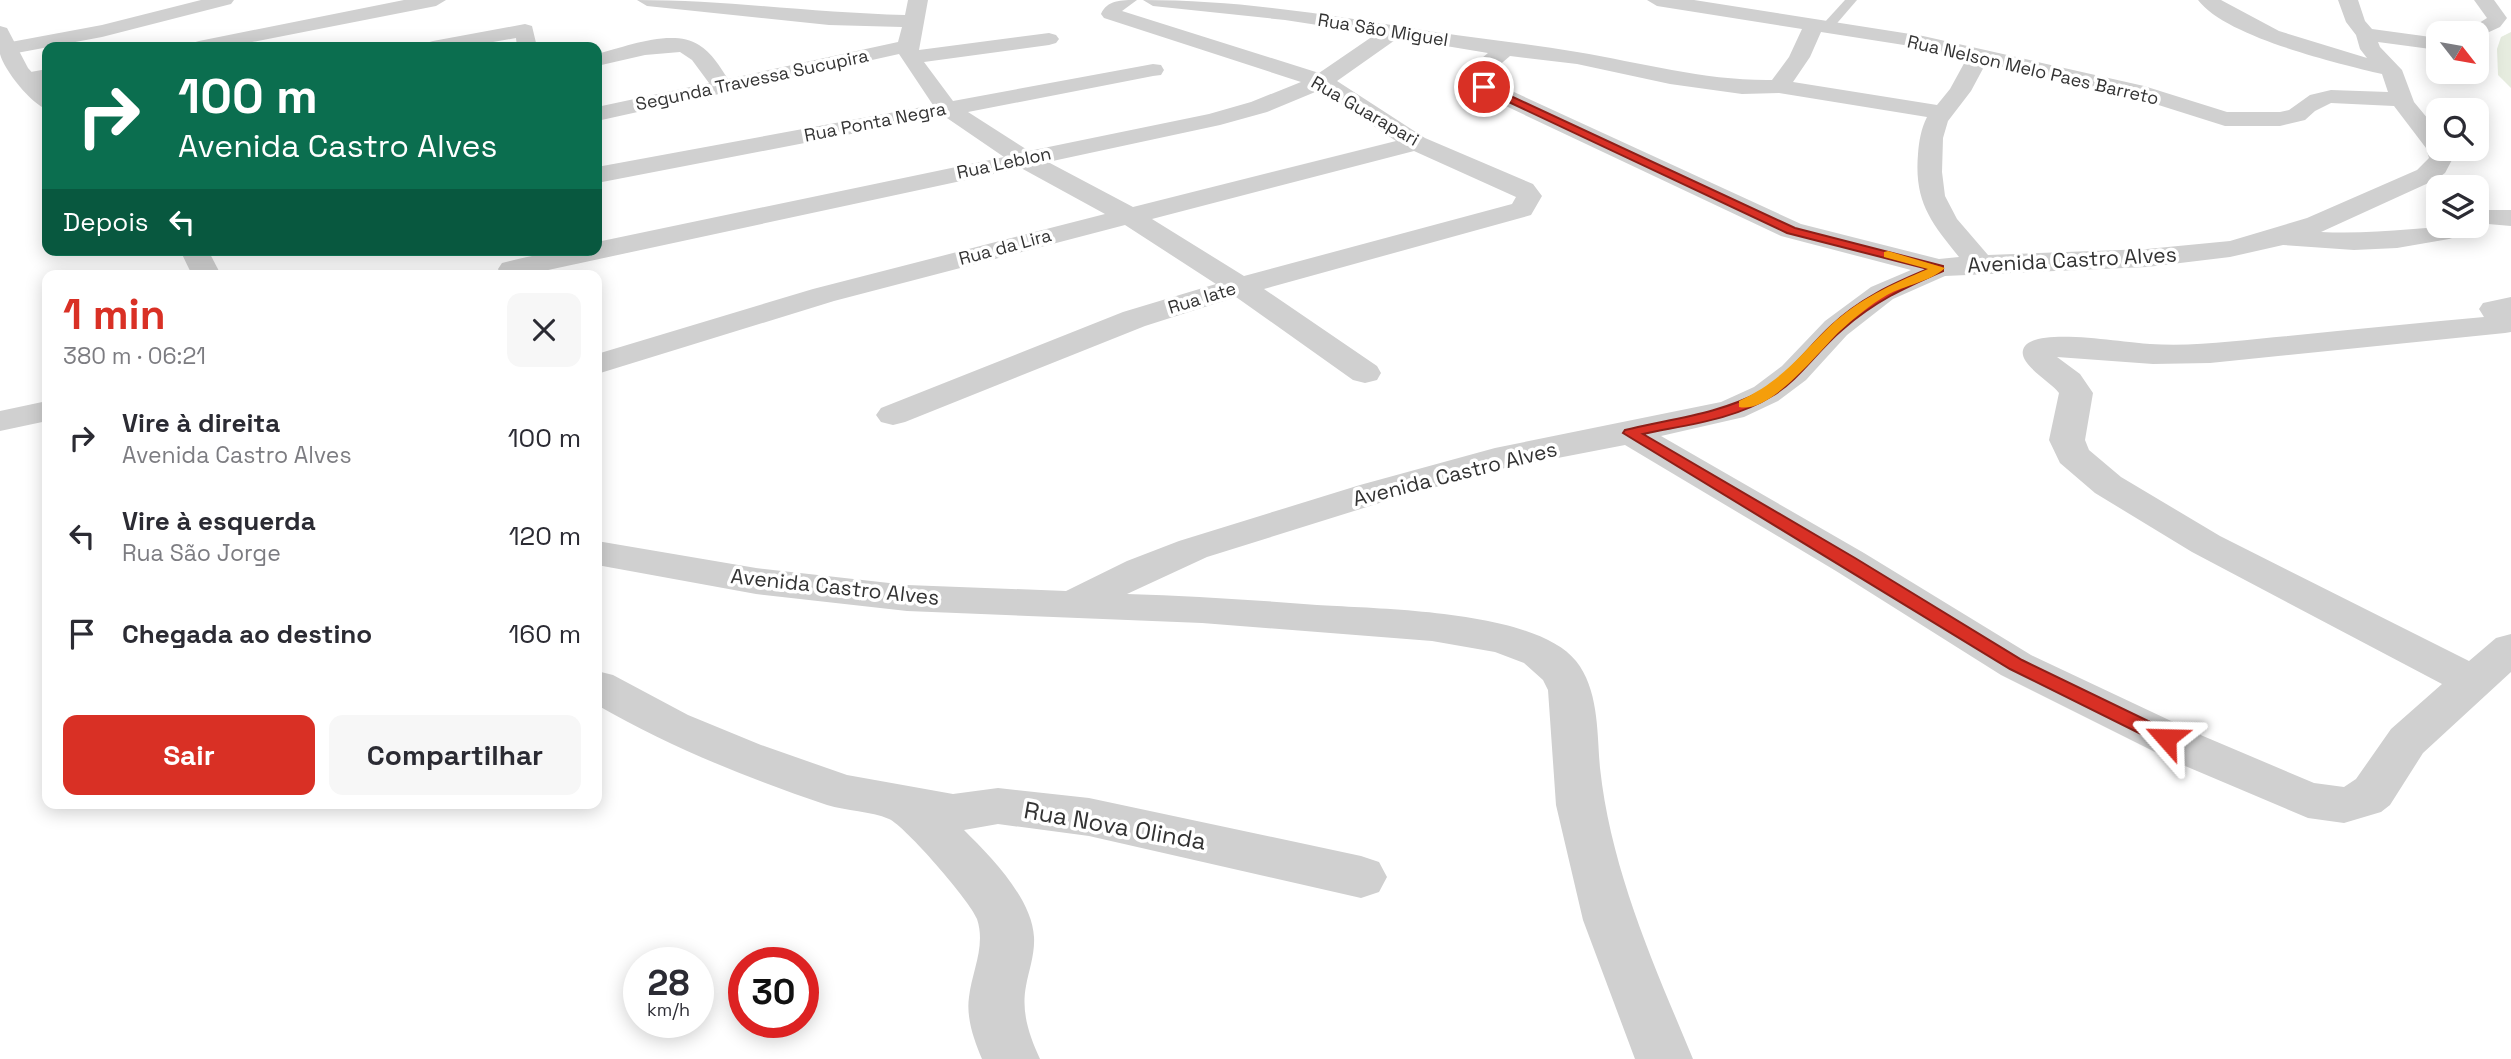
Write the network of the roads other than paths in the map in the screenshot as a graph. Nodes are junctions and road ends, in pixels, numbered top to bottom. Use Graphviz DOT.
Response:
graph roads {
  1 [pos="224,0"];
  2 [pos="436,0"];
  3 [pos="647,0"];
  4 [pos="1127,0"];
  5 [pos="1153,0"];
  6 [pos="1657,0"];
  7 [pos="1852,0"];
  8 [pos="2208,0"];
  9 [pos="2348,0"];
  10 [pos="2484,0"];
  11 [pos="1821,25"];
  12 [pos="2489,25"];
  13 [pos="912,31"];
  14 [pos="1393,32"];
  15 [pos="2366,34"];
  16 [pos="1049,38"];
  17 [pos="526,39"];
  18 [pos="3,40"];
  19 [pos="223,42"];
  20 [pos="491,42"];
  21 [pos="2426,42"];
  22 [pos="1505,49"];
  23 [pos="1980,54"];
  24 [pos="602,59"];
  25 [pos="1153,70"];
  26 [pos="2390,70"];
  27 [pos="38,78"];
  28 [pos="1322,81"];
  29 [pos="722,86"];
  30 [pos="1779,86"];
  31 [pos="2402,100"];
  32 [pos="948,109"];
  33 [pos="602,113"];
  34 [pos="1943,113"];
  35 [pos="2426,132"];
  36 [pos="1416,142"];
  37 [pos="1024,159"];
  38 [pos="2440,161"];
  39 [pos="602,174"];
  40 [pos="1521,209"];
  41 [pos="1127,215"];
  42 [pos="2489,216"];
  43 [pos="2511,218"];
  44 [pos="2426,236"];
  45 [pos="2277,237"];
  46 [pos="602,249"];
  47 [pos="569,256"];
  48 [pos="1980,264"];
  49 [pos="1939,268"];
  50 [pos="512,269"];
  51 [pos="1240,286"];
  52 [pos="2511,306"];
  53 [pos="602,362"];
  54 [pos="1365,373"];
  55 [pos="42,412"];
  56 [pos="893,415"];
  57 [pos="0,421"];
  58 [pos="1630,433"];
  59 [pos="602,554"];
  60 [pos="1076,603"];
  61 [pos="2511,648"];
  62 [pos="2472,681"];
  63 [pos="602,689"];
  64 [pos="905,804"];
  65 [pos="1361,877"];
  66 [pos="1011,1059"];
  67 [pos="1664,1059"];
  1 -- 18 [label="street"];
  2 -- 19 [label="street"];
  3 -- 13 [label="street"];
  4 -- 28 [label="street, Rua Guarapari"];
  5 -- 14 [label="street, Rua São Miguel"];
  6 -- 11 [label="street, Rua Nelson Melo Paes Barreto"];
  7 -- 11 [label="lane"];
  8 -- 26 [label="street"];
  9 -- 15 [label="street, Avenida Castro Alves"];
  10 -- 12 [label="street"];
  11 -- 23 [label="street, Rua Nelson Melo Paes Barreto"];
  11 -- 30 [label="street"];
  13 -- 16 [label="street"];
  13 -- 29 [label="street, Segunda Travessa Sucupira"];
  13 -- 32 [label="street"];
  14 -- 22 [label="street, Rua São Miguel"];
  14 -- 28 [label="street, Rua Leblon"];
  15 -- 21 [label="street"];
  15 -- 26 [label="street, Avenida Castro Alves"];
  17 -- 20 [label="street"];
  18 -- 27 [label="street"];
  22 -- 30 [label="street, Rua São Miguel"];
  22 -- 49 [label="street"];
  23 -- 31 [label="street, Rua Nelson Melo Paes Barreto"];
  23 -- 34 [label="street"];
  24 -- 29 [label="street"];
  25 -- 32 [label="street, Rua Ponta Negra"];
  26 -- 31 [label="street, Avenida Castro Alves"];
  28 -- 36 [label="street, Rua Guarapari"];
  28 -- 37 [label="street, Rua Leblon"];
  29 -- 33 [label="street, Segunda Travessa Sucupira"];
  30 -- 34 [label="street, Rua São Miguel"];
  31 -- 35 [label="street, Avenida Castro Alves"];
  32 -- 37 [label="street"];
  32 -- 39 [label="street, Rua Ponta Negra"];
  34 -- 48 [label="street"];
  36 -- 40 [label="street, Rua Guarapari"];
  36 -- 41 [label="street, Rua da Lira"];
  37 -- 41 [label="street"];
  37 -- 46 [label="street, Rua Leblon"];
  38 -- 45 [label="street, Avenida Castro Alves"];
  40 -- 51 [label="street, Rua Iate"];
  41 -- 51 [label="street"];
  41 -- 53 [label="street, Rua da Lira"];
  42 -- 43 [label="street"];
  44 -- 45 [label="street"];
  45 -- 48 [label="street, Avenida Castro Alves"];
  47 -- 50 [label="street, Rua Leblon"];
  48 -- 49 [label="street, Avenida Castro Alves"];
  49 -- 58 [label="street, Avenida Castro Alves"];
  51 -- 54 [label="street"];
  51 -- 56 [label="street, Rua Iate"];
  52 -- 62 [label="street"];
  55 -- 57 [label="street"];
  58 -- 60 [label="street, Avenida Castro Alves"];
  58 -- 62 [label="street"];
  59 -- 60 [label="street, Avenida Castro Alves"];
  60 -- 67 [label="street, Avenida Castro Alves"];
  61 -- 62 [label="street"];
  63 -- 64 [label="street, Rua Nova Olinda"];
  64 -- 65 [label="street, Rua Nova Olinda"];
  64 -- 66 [label="street"];
}
